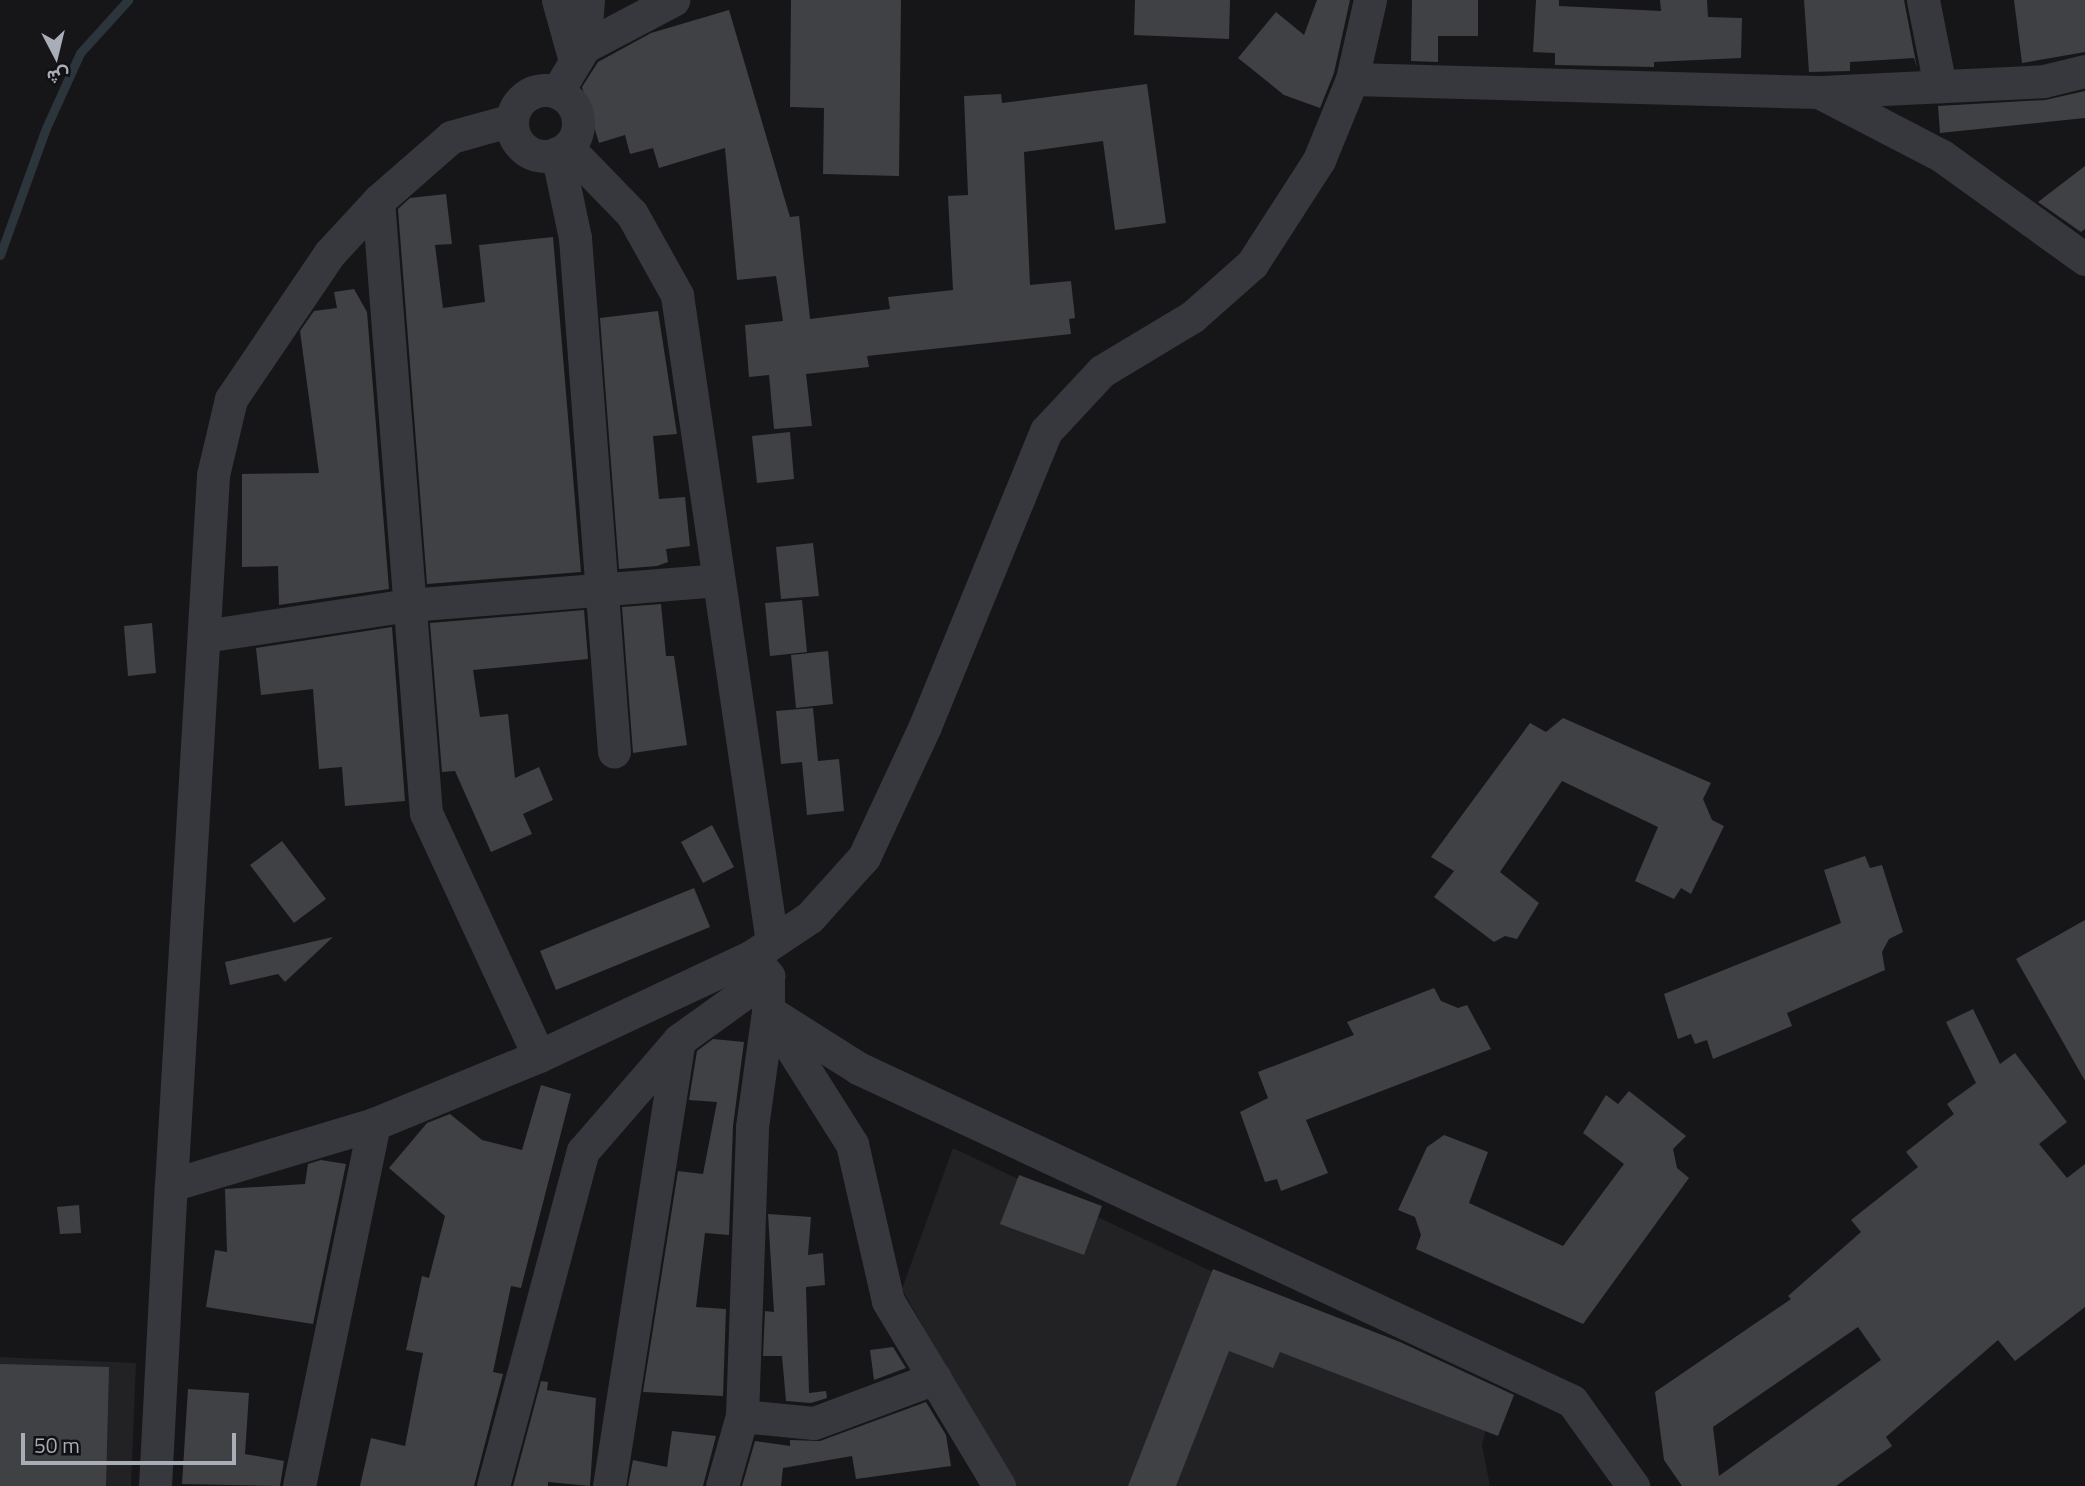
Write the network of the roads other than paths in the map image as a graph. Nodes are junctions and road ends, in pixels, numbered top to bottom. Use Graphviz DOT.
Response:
graph roads {
  1 [pos="558,0"];
  2 [pos="588,0"];
  3 [pos="673,0"];
  4 [pos="1370,0"];
  5 [pos="1923,0"];
  6 [pos="579,54"];
  7 [pos="2085,71"];
  8 [pos="1352,79"];
  9 [pos="1940,86"];
  10 [pos="557,92"];
  11 [pos="1819,92"];
  12 [pos="512,120"];
  13 [pos="562,150"];
  14 [pos="377,201"];
  15 [pos="2085,260"];
  16 [pos="718,580"];
  17 [pos="602,593"];
  18 [pos="409,605"];
  19 [pos="204,636"];
  20 [pos="614,752"];
  21 [pos="764,958"];
  22 [pos="768,1010"];
  23 [pos="678,1040"];
  24 [pos="539,1056"];
  25 [pos="374,1124"];
  26 [pos="171,1185"];
  27 [pos="935,1378"];
  28 [pos="742,1416"];
  29 [pos="155,1486"];
  30 [pos="299,1486"];
  31 [pos="493,1486"];
  32 [pos="609,1486"];
  33 [pos="722,1486"];
  34 [pos="999,1486"];
  35 [pos="1633,1486"];
  1 -- 6 [label="street"];
  2 -- 6 [label="street"];
  3 -- 6 [label="street"];
  4 -- 8 [label="street"];
  5 -- 9 [label="street"];
  6 -- 10 [label="street"];
  7 -- 9 [label="street"];
  8 -- 11 [label="street"];
  8 -- 21 [label="street"];
  9 -- 11 [label="street"];
  10 -- 12 [label="street"];
  10 -- 13 [label="street"];
  11 -- 15 [label="street"];
  12 -- 13 [label="street"];
  12 -- 14 [label="street"];
  13 -- 16 [label="street"];
  13 -- 17 [label="street"];
  14 -- 18 [label="street"];
  14 -- 19 [label="street"];
  16 -- 17 [label="street"];
  16 -- 21 [label="street"];
  17 -- 18 [label="street"];
  17 -- 20 [label="street"];
  18 -- 19 [label="street"];
  18 -- 24 [label="street"];
  19 -- 26 [label="street"];
  21 -- 22 [label="street"];
  21 -- 23 [label="street"];
  21 -- 24 [label="street"];
  22 -- 27 [label="street"];
  22 -- 28 [label="street"];
  22 -- 35 [label="street"];
  23 -- 31 [label="street"];
  23 -- 32 [label="street"];
  24 -- 25 [label="street"];
  25 -- 26 [label="street"];
  25 -- 30 [label="street"];
  26 -- 29 [label="street"];
  27 -- 28 [label="street"];
  27 -- 34 [label="street"];
  28 -- 33 [label="street"];
}
